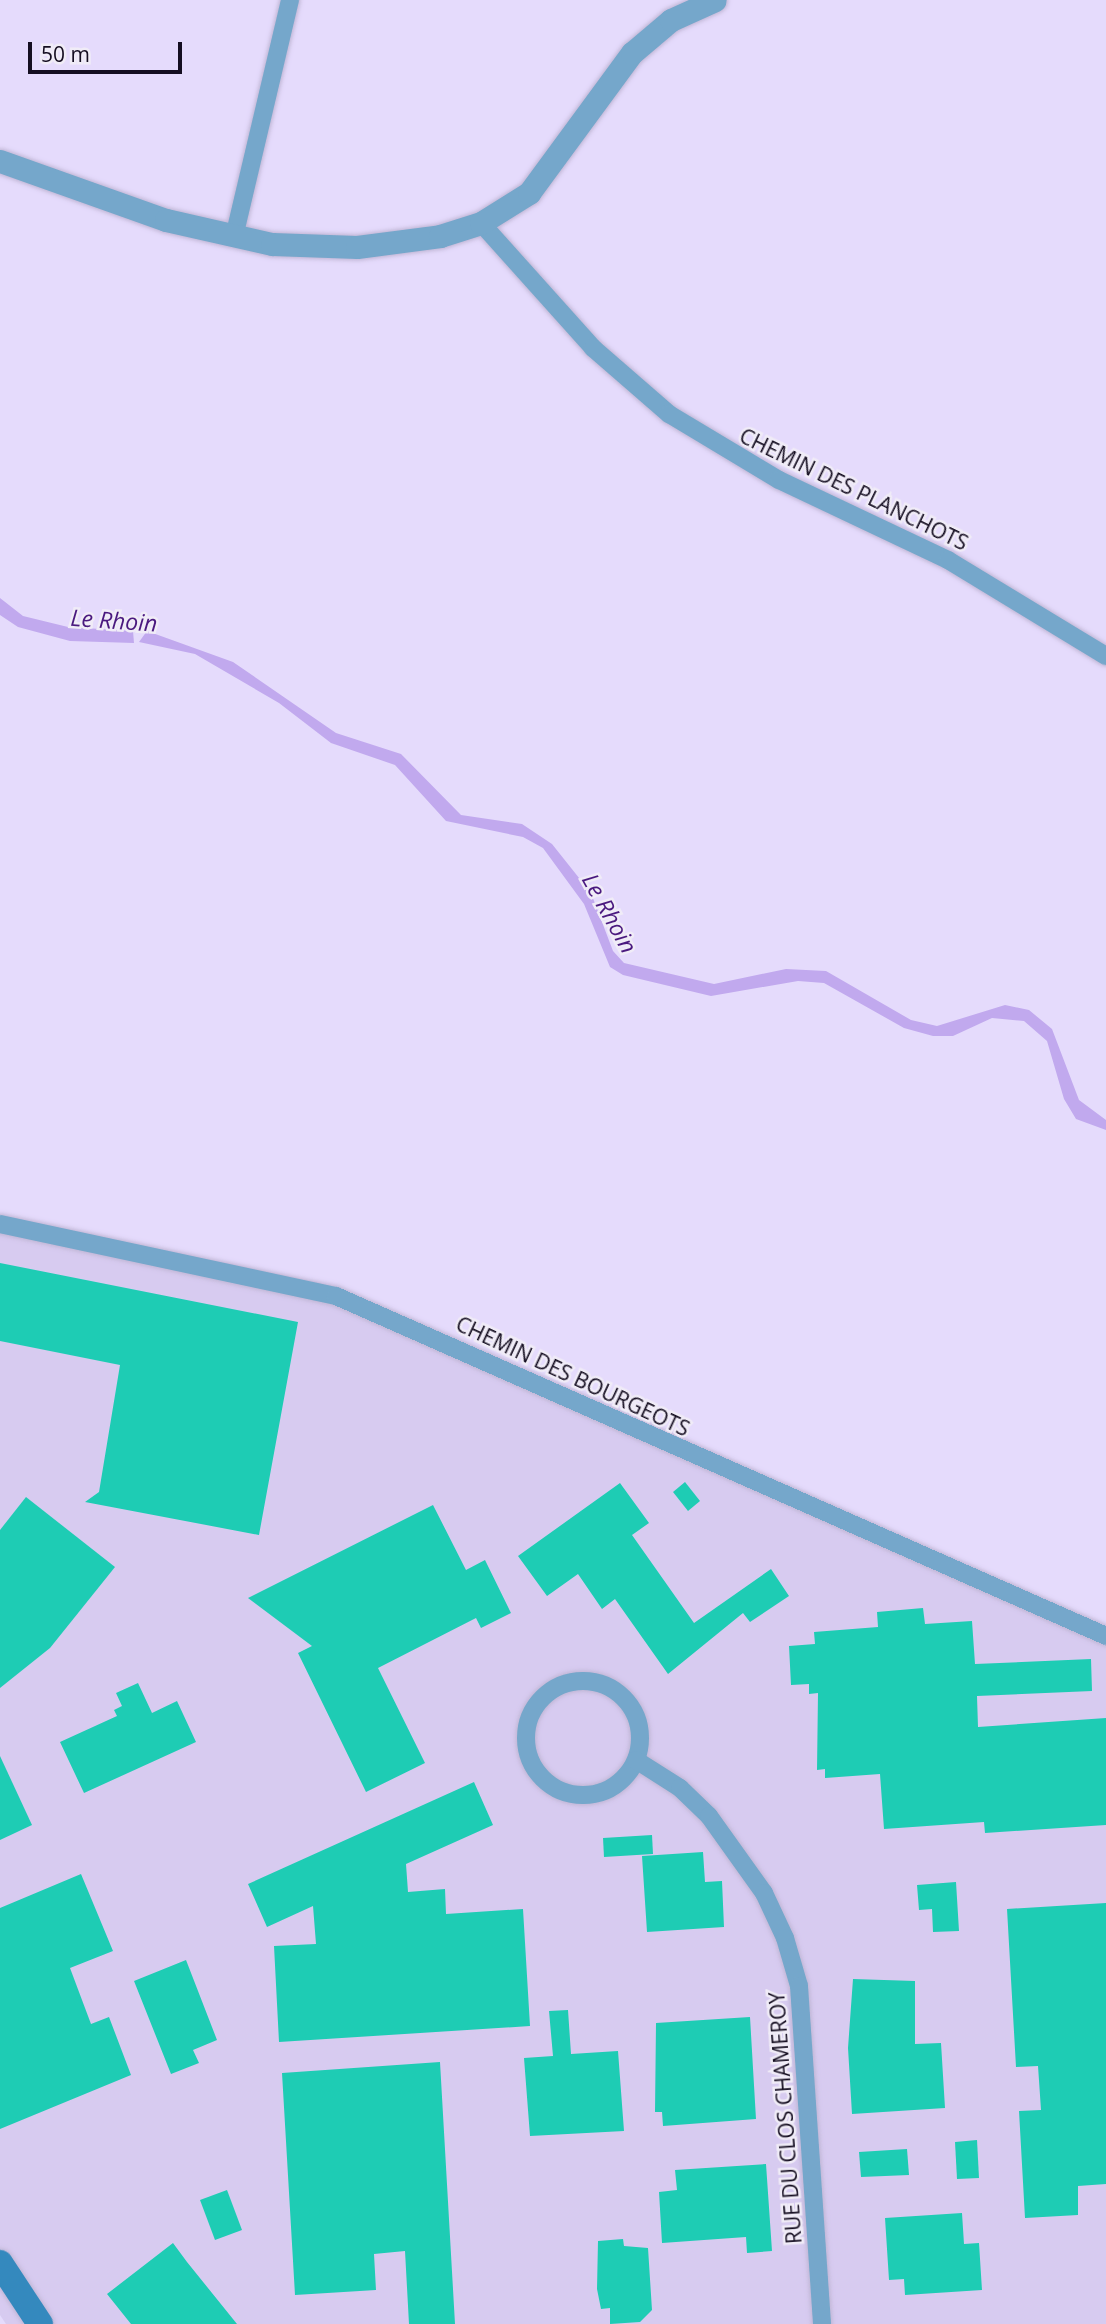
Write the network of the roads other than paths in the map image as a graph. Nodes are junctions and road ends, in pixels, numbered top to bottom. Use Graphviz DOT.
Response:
graph roads {
  1 [pos="289,0"];
  2 [pos="715,0"];
  3 [pos="0,161"];
  4 [pos="481,223"];
  5 [pos="233,237"];
  6 [pos="1106,656"];
  7 [pos="0,1224"];
  8 [pos="1106,1636"];
  9 [pos="636,1760"];
  10 [pos="0,2263"];
  11 [pos="40,2324"];
  12 [pos="822,2324"];
  1 -- 5 [label="street"];
  2 -- 4 [label="street"];
  3 -- 5 [label="street"];
  4 -- 5 [label="street"];
  4 -- 6 [label="street, CHEMIN DES PLANCHOTS"];
  7 -- 8 [label="street, CHEMIN DES BOURGEOTS"];
  9 -- 9 [label="street"];
  9 -- 12 [label="street, RUE DU CLOS CHAMEROY"];
  10 -- 11 [label="main road"];
}
